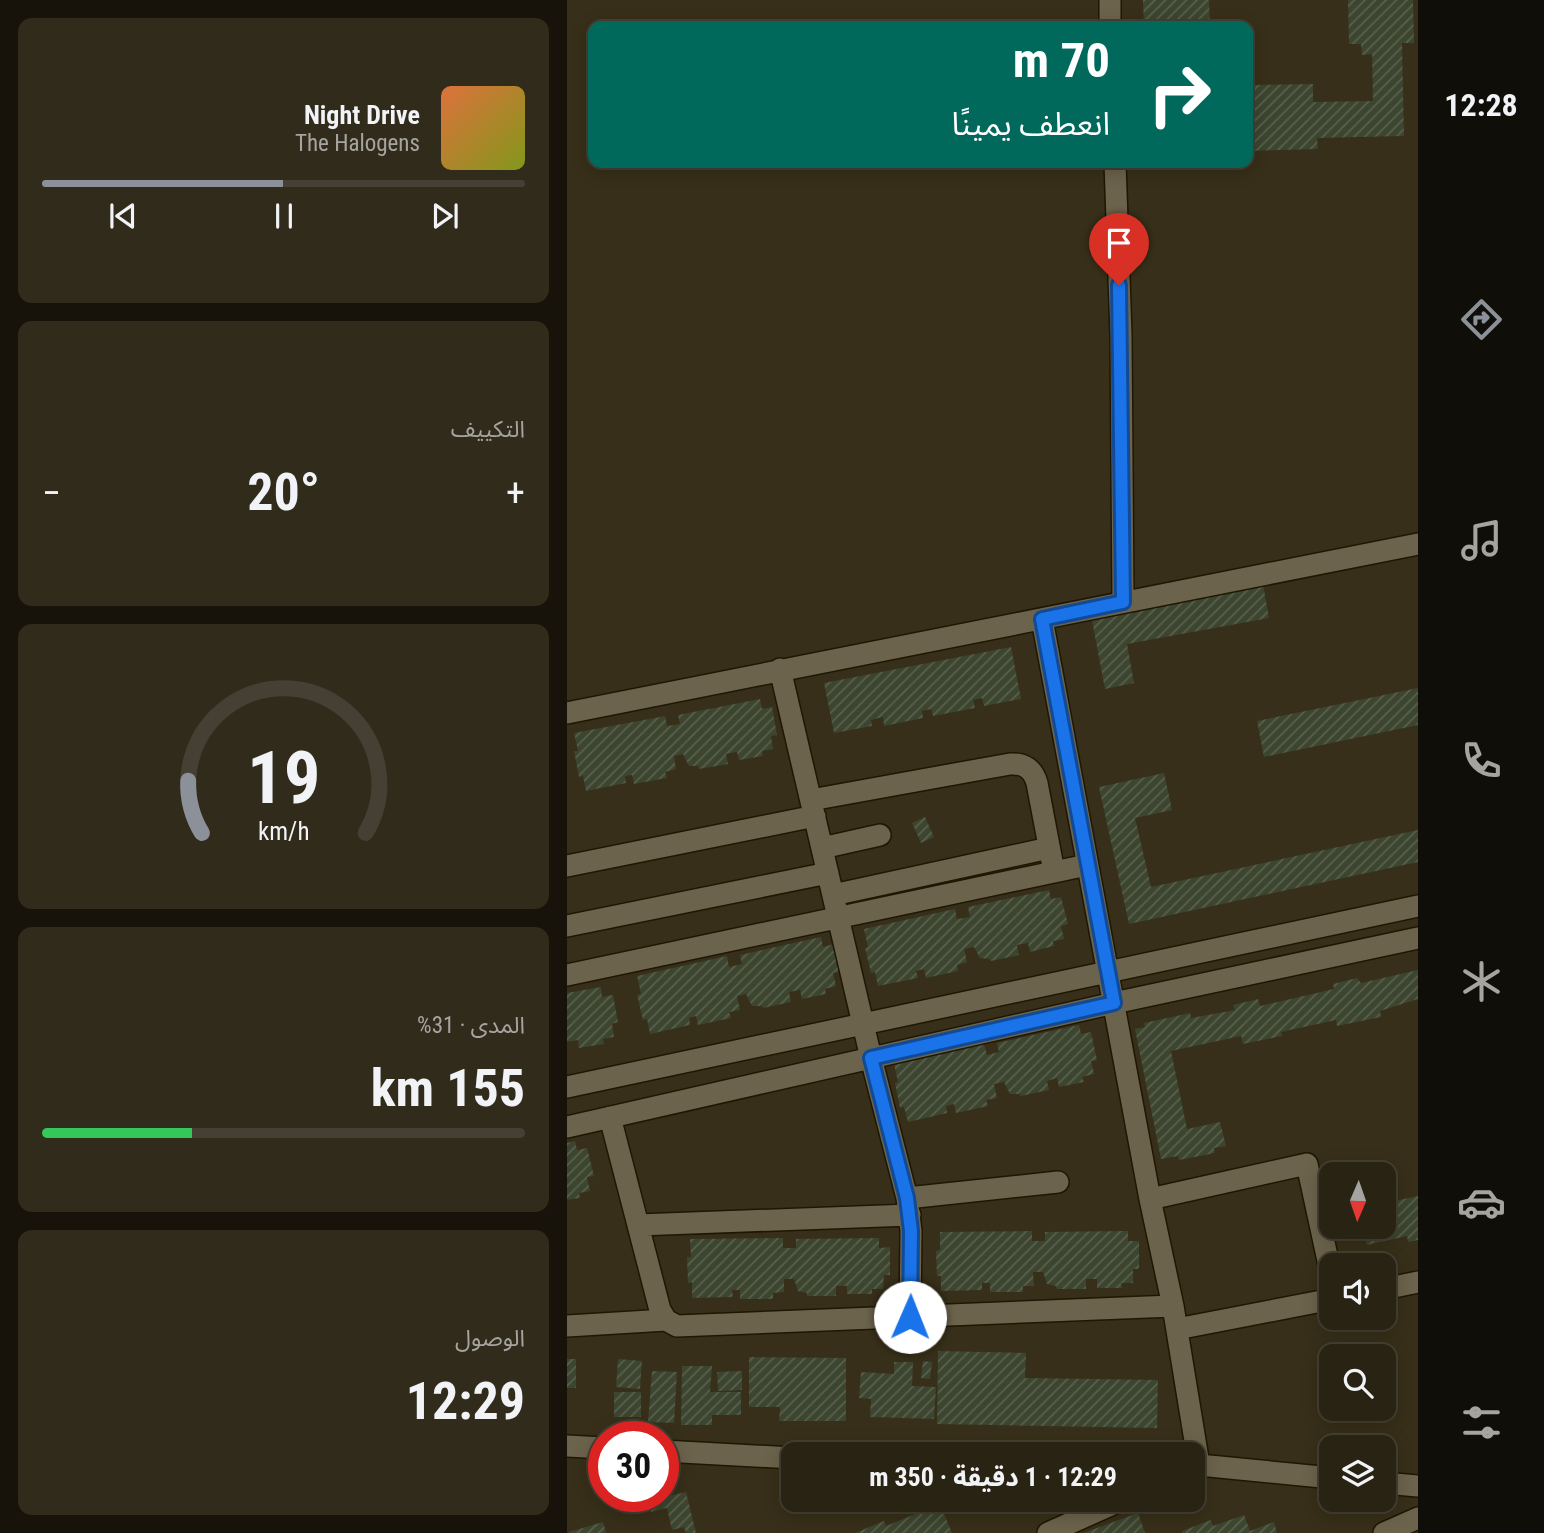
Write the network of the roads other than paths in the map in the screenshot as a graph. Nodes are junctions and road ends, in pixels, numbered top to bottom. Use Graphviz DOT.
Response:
graph roads {
  1 [pos="1110,0"];
  2 [pos="1111,21"];
  3 [pos="1115,168"];
  4 [pos="1418,544"];
  5 [pos="1123,602"];
  6 [pos="1042,619"];
  7 [pos="780,670"];
  8 [pos="567,713"];
  9 [pos="813,808"];
  10 [pos="880,835"];
  11 [pos="822,848"];
  12 [pos="1049,848"];
  13 [pos="1087,865"];
  14 [pos="567,866"];
  15 [pos="1054,872"];
  16 [pos="828,873"];
  17 [pos="833,895"];
  18 [pos="1418,906"];
  19 [pos="838,917"];
  20 [pos="567,926"];
  21 [pos="1418,938"];
  22 [pos="1108,970"];
  23 [pos="567,975"];
  24 [pos="1114,1003"];
  25 [pos="863,1023"];
  26 [pos="871,1058"];
  27 [pos="567,1087"];
  28 [pos="610,1117"];
  29 [pos="567,1127"];
  30 [pos="1058,1182"];
  31 [pos="1150,1199"];
  32 [pos="908,1206"];
  33 [pos="638,1225"];
  34 [pos="1326,1253"];
  35 [pos="1418,1282"];
  36 [pos="1396,1287"];
  37 [pos="1319,1302"];
  38 [pos="1173,1306"];
  39 [pos="910,1317"];
  40 [pos="666,1320"];
  41 [pos="567,1326"];
  42 [pos="1177,1329"];
  43 [pos="1191,1442"];
  44 [pos="567,1446"];
  45 [pos="588,1447"];
  46 [pos="679,1452"];
  47 [pos="781,1457"];
  48 [pos="1205,1467"];
  49 [pos="1319,1477"];
  50 [pos="1396,1484"];
  51 [pos="1418,1486"];
  52 [pos="1095,1512"];
  53 [pos="1418,1518"];
  54 [pos="1048,1533"];
  55 [pos="1384,1533"];
  1 -- 2 [label="street"];
  3 -- 5 [label="street"];
  4 -- 5 [label="street"];
  5 -- 6 [label="street"];
  6 -- 7 [label="street"];
  6 -- 13 [label="street"];
  7 -- 8 [label="street"];
  7 -- 9 [label="street"];
  9 -- 11 [label="street"];
  9 -- 12 [label="street"];
  9 -- 14 [label="street"];
  10 -- 11 [label="street"];
  11 -- 16 [label="street"];
  12 -- 15 [label="street"];
  12 -- 17 [label="street"];
  13 -- 15 [label="street"];
  13 -- 22 [label="street"];
  15 -- 19 [label="street"];
  16 -- 17 [label="street"];
  16 -- 20 [label="street"];
  17 -- 19 [label="street"];
  18 -- 22 [label="street"];
  19 -- 23 [label="street"];
  19 -- 25 [label="street"];
  21 -- 24 [label="street"];
  22 -- 24 [label="street"];
  22 -- 25 [label="street"];
  24 -- 26 [label="street"];
  24 -- 31 [label="street"];
  25 -- 26 [label="street"];
  25 -- 27 [label="street"];
  26 -- 28 [label="street"];
  26 -- 32 [label="street"];
  28 -- 29 [label="street"];
  28 -- 33 [label="street"];
  30 -- 32 [label="street"];
  31 -- 34 [label="street"];
  31 -- 38 [label="street"];
  32 -- 33 [label="street"];
  32 -- 39 [label="street"];
  33 -- 40 [label="street"];
  35 -- 36 [label="street"];
  37 -- 42 [label="street"];
  38 -- 39 [label="street"];
  38 -- 42 [label="street"];
  39 -- 40 [label="street"];
  40 -- 41 [label="street"];
  42 -- 43 [label="street"];
  44 -- 45 [label="street"];
  46 -- 47 [label="street"];
  48 -- 49 [label="street"];
  50 -- 51 [label="street"];
  52 -- 54 [label="street"];
  53 -- 55 [label="street"];
}
